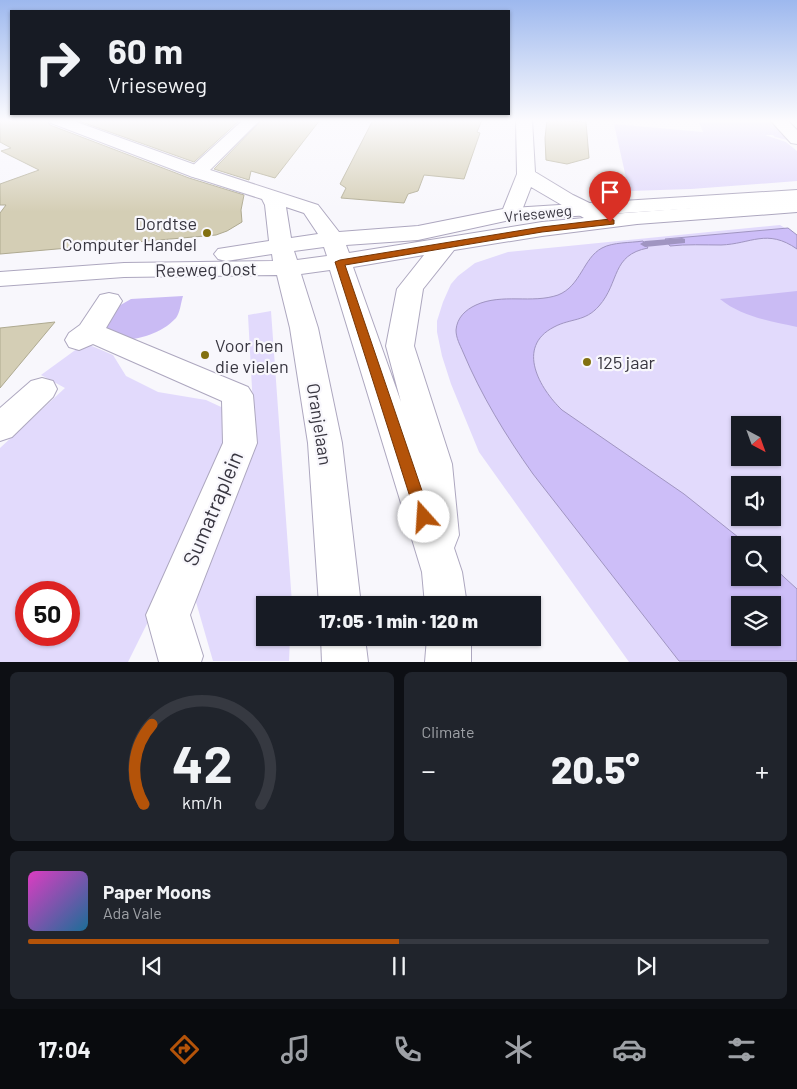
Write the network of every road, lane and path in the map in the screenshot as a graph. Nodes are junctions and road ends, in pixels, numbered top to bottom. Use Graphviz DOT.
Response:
graph roads {
  1 [pos="140,151"];
  2 [pos="219,151"];
  3 [pos="525,151"];
  4 [pos="197,172"];
  5 [pos="526,174"];
  6 [pos="269,195"];
  7 [pos="797,196"];
  8 [pos="797,206"];
  9 [pos="578,208"];
  10 [pos="512,214"];
  11 [pos="610,222"];
  12 [pos="446,245"];
  13 [pos="336,251"];
  14 [pos="285,257"];
  15 [pos="0,279"];
  16 [pos="109,301"];
  17 [pos="42,389"];
  18 [pos="0,428"];
  19 [pos="444,588"];
  20 [pos="339,596"];
  21 [pos="344,646"];
  22 [pos="449,646"];
  23 [pos="177,660"];
  24 [pos="345,662"];
  25 [pos="448,662"];
  1 -- 4 [label="main road"];
  2 -- 4 [label="main road"];
  3 -- 5 [label="main road"];
  4 -- 6 [label="main road"];
  5 -- 9 [label="main road"];
  5 -- 10 [label="main road"];
  6 -- 13 [label="main road"];
  6 -- 14 [label="main road, Oranjelaan"];
  7 -- 9 [label="main road, Vrieseweg"];
  8 -- 11 [label="main road, Vrieseweg"];
  9 -- 10 [label="main road, Vrieseweg"];
  9 -- 11 [label="main road"];
  10 -- 13 [label="main road, Vrieseweg"];
  11 -- 12 [label="main road, Vrieseweg"];
  12 -- 13 [label="main road, Vrieseweg"];
  12 -- 19 [label="main road"];
  13 -- 14 [label="main road, Vrieseweg"];
  13 -- 19 [label="main road"];
  14 -- 15 [label="main road, Reeweg Oost"];
  14 -- 20 [label="main road, Oranjelaan"];
  16 -- 23 [label="main road, Sumatraplein"];
  17 -- 18 [label="main road"];
  21 -- 24 [label="main road"];
  22 -- 25 [label="main road"];
}
